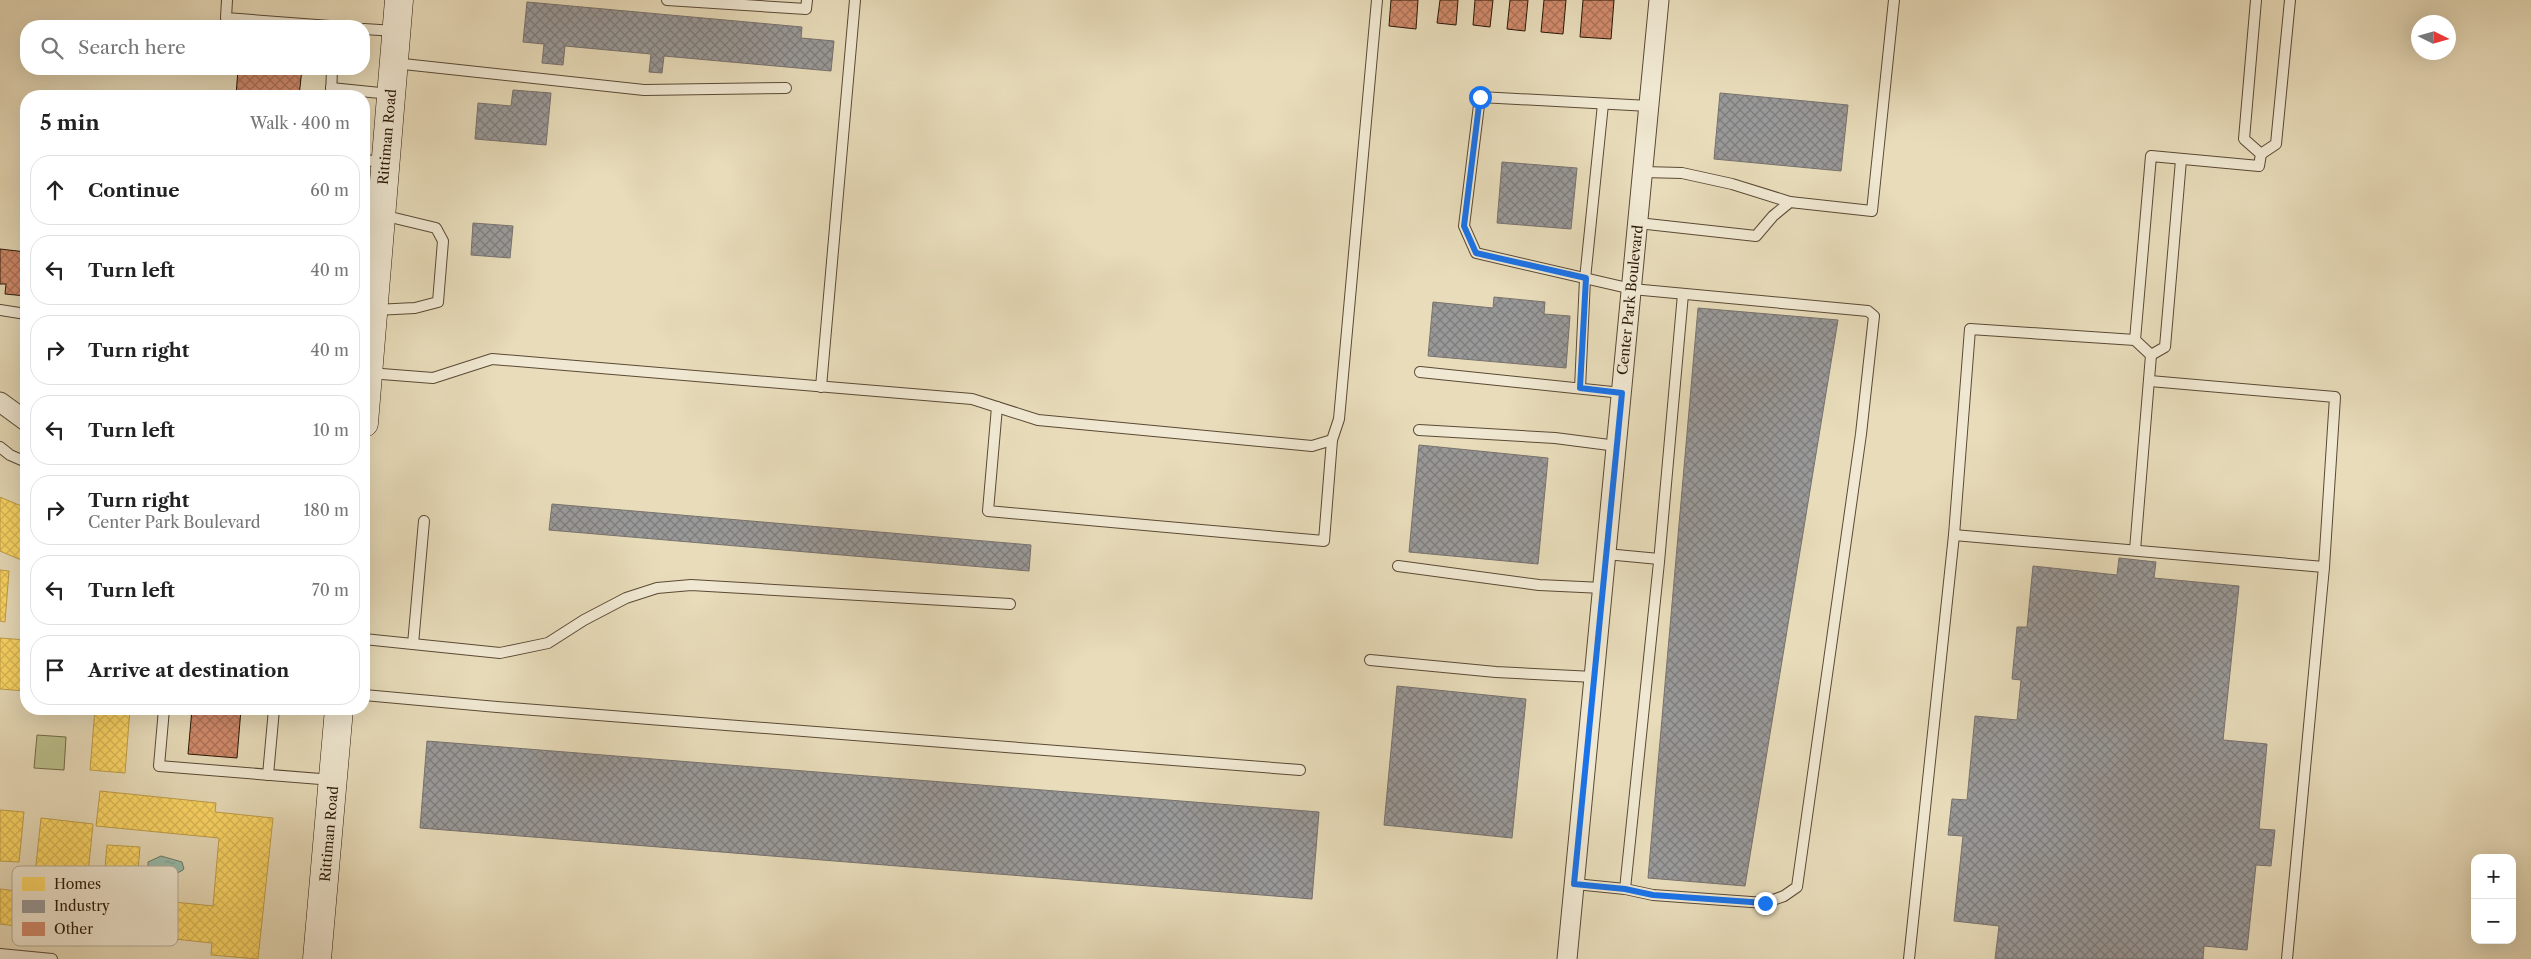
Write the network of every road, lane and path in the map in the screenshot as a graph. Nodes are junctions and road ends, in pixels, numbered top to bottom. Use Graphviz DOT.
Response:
graph roads {
  1 [pos="228,0"];
  2 [pos="399,0"];
  3 [pos="666,0"];
  4 [pos="807,0"];
  5 [pos="855,0"];
  6 [pos="1377,0"];
  7 [pos="1659,0"];
  8 [pos="1894,0"];
  9 [pos="2256,0"];
  10 [pos="2290,0"];
  11 [pos="252,20"];
  12 [pos="370,29"];
  13 [pos="396,31"];
  14 [pos="394,63"];
  15 [pos="332,75"];
  16 [pos="786,88"];
  17 [pos="331,90"];
  18 [pos="370,93"];
  19 [pos="391,94"];
  20 [pos="1603,104"];
  21 [pos="1649,106"];
  22 [pos="2261,154"];
  23 [pos="2182,160"];
  24 [pos="374,161"];
  25 [pos="1643,172"];
  26 [pos="1790,202"];
  27 [pos="378,220"];
  28 [pos="1638,223"];
  29 [pos="370,274"];
  30 [pos="1586,278"];
  31 [pos="1632,289"];
  32 [pos="1682,294"];
  33 [pos="0,310"];
  34 [pos="373,310"];
  35 [pos="20,313"];
  36 [pos="2135,340"];
  37 [pos="370,348"];
  38 [pos="2151,355"];
  39 [pos="1420,372"];
  40 [pos="370,373"];
  41 [pos="2150,381"];
  42 [pos="821,386"];
  43 [pos="1580,388"];
  44 [pos="1622,393"];
  45 [pos="0,402"];
  46 [pos="997,408"];
  47 [pos="20,417"];
  48 [pos="1419,430"];
  49 [pos="1332,440"];
  50 [pos="1617,446"];
  51 [pos="0,447"];
  52 [pos="20,459"];
  53 [pos="424,521"];
  54 [pos="1954,535"];
  55 [pos="2136,550"];
  56 [pos="1606,554"];
  57 [pos="1659,559"];
  58 [pos="1398,566"];
  59 [pos="2324,567"];
  60 [pos="1603,588"];
  61 [pos="1010,604"];
  62 [pos="370,639"];
  63 [pos="414,644"];
  64 [pos="1370,660"];
  65 [pos="1594,677"];
  66 [pos="370,696"];
  67 [pos="163,715"];
  68 [pos="273,715"];
  69 [pos="339,715"];
  70 [pos="1300,770"];
  71 [pos="268,775"];
  72 [pos="334,780"];
  73 [pos="1574,884"];
  74 [pos="1625,889"];
  75 [pos="0,954"];
  76 [pos="52,959"];
  77 [pos="317,959"];
  78 [pos="1567,959"];
  79 [pos="1909,959"];
  80 [pos="2287,959"];
  1 -- 11 [label="lane"];
  2 -- 13 [label="main road, Rittiman Road"];
  3 -- 4 [label="lane"];
  5 -- 42 [label="lane"];
  6 -- 49 [label="lane"];
  7 -- 21 [label="street, Center Park Boulevard"];
  8 -- 26 [label="lane"];
  9 -- 22 [label="lane"];
  10 -- 22 [label="lane"];
  12 -- 13 [label="lane"];
  13 -- 14 [label="main road, Rittiman Road"];
  14 -- 16 [label="lane"];
  14 -- 19 [label="main road, Rittiman Road"];
  15 -- 17 [label="lane"];
  18 -- 19 [label="lane"];
  19 -- 24 [label="main road, Rittiman Road"];
  20 -- 21 [label="lane"];
  20 -- 30 [label="lane"];
  20 -- 30 [label="lane"];
  21 -- 25 [label="street, Center Park Boulevard"];
  22 -- 23 [label="lane"];
  23 -- 36 [label="lane"];
  23 -- 38 [label="lane"];
  24 -- 27 [label="main road, Rittiman Road"];
  25 -- 26 [label="lane"];
  25 -- 28 [label="street, Center Park Boulevard"];
  26 -- 28 [label="lane"];
  27 -- 29 [label="main road, Rittiman Road"];
  27 -- 34 [label="lane"];
  28 -- 31 [label="street, Center Park Boulevard"];
  29 -- 34 [label="main road, Rittiman Road"];
  30 -- 31 [label="lane"];
  30 -- 43 [label="lane"];
  31 -- 32 [label="lane"];
  31 -- 44 [label="street, Center Park Boulevard"];
  32 -- 57 [label="lane"];
  32 -- 74 [label="lane"];
  33 -- 35 [label="lane"];
  34 -- 37 [label="main road, Rittiman Road"];
  36 -- 38 [label="lane"];
  36 -- 54 [label="lane"];
  38 -- 41 [label="lane"];
  39 -- 43 [label="lane"];
  40 -- 42 [label="lane"];
  41 -- 55 [label="lane"];
  41 -- 59 [label="lane"];
  42 -- 46 [label="lane"];
  43 -- 44 [label="lane"];
  44 -- 50 [label="street, Center Park Boulevard"];
  45 -- 47 [label="street"];
  46 -- 49 [label="lane"];
  46 -- 49 [label="lane"];
  48 -- 50 [label="lane"];
  50 -- 56 [label="street, Center Park Boulevard"];
  51 -- 52 [label="lane"];
  53 -- 63 [label="lane"];
  54 -- 55 [label="lane"];
  54 -- 79 [label="lane"];
  55 -- 59 [label="lane"];
  56 -- 57 [label="lane"];
  56 -- 60 [label="street, Center Park Boulevard"];
  57 -- 74 [label="lane"];
  58 -- 60 [label="lane"];
  59 -- 80 [label="lane"];
  60 -- 65 [label="street, Center Park Boulevard"];
  61 -- 63 [label="lane"];
  62 -- 63 [label="lane"];
  64 -- 65 [label="lane"];
  65 -- 73 [label="street, Center Park Boulevard"];
  66 -- 70 [label="lane"];
  67 -- 71 [label="lane"];
  68 -- 71 [label="lane"];
  69 -- 72 [label="main road, Rittiman Road"];
  71 -- 72 [label="lane"];
  72 -- 77 [label="main road, Rittiman Road"];
  73 -- 74 [label="lane"];
  73 -- 78 [label="street, Center Park Boulevard"];
  75 -- 76 [label="lane"];
}
